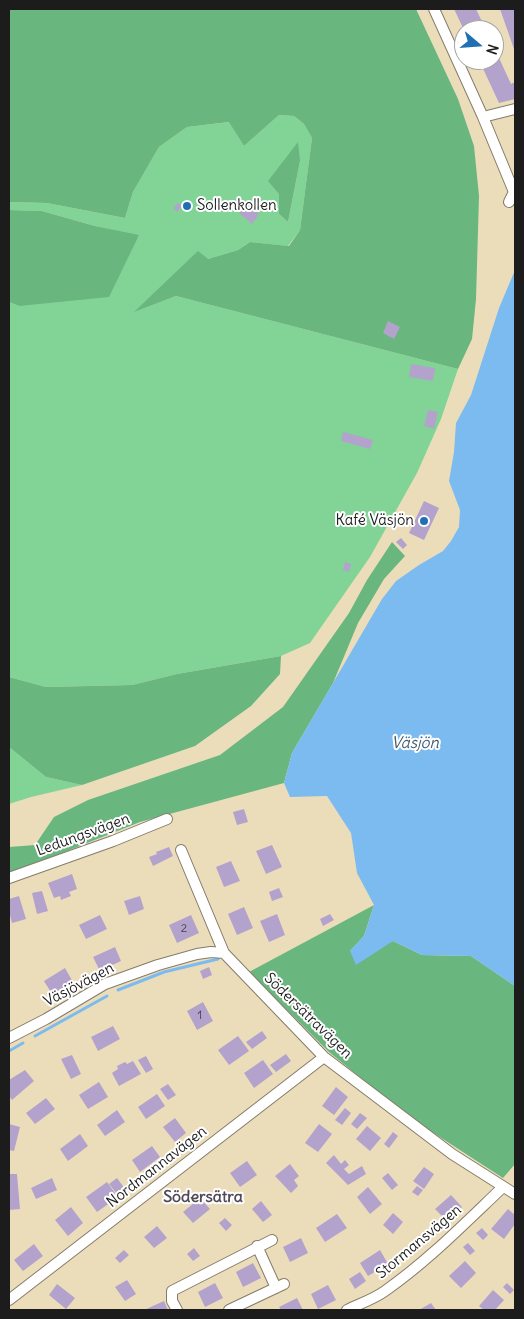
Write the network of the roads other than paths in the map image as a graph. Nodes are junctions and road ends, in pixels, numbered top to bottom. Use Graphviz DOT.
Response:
graph roads {
  1 [pos="434,9"];
  2 [pos="515,109"];
  3 [pos="483,117"];
  4 [pos="509,202"];
  5 [pos="166,819"];
  6 [pos="181,850"];
  7 [pos="9,878"];
  8 [pos="224,953"];
  9 [pos="9,1038"];
  10 [pos="324,1057"];
  11 [pos="502,1187"];
  12 [pos="515,1194"];
  13 [pos="272,1240"];
  14 [pos="257,1246"];
  15 [pos="9,1300"];
  16 [pos="177,1310"];
  17 [pos="228,1310"];
  18 [pos="347,1310"];
  1 -- 3 [label="street"];
  2 -- 3 [label="street"];
  3 -- 4 [label="street"];
  5 -- 7 [label="street, Ledungsvägen"];
  6 -- 8 [label="street, Södersätravägen"];
  8 -- 9 [label="street, Väsjövägen"];
  8 -- 10 [label="street, Södersätravägen"];
  10 -- 11 [label="street, Södersätravägen"];
  10 -- 15 [label="street, Nordmannavägen"];
  11 -- 12 [label="street, Södersätravägen"];
  11 -- 18 [label="street, Stormansvägen"];
  13 -- 14 [label="street"];
  14 -- 16 [label="street"];
  14 -- 17 [label="street"];
}
